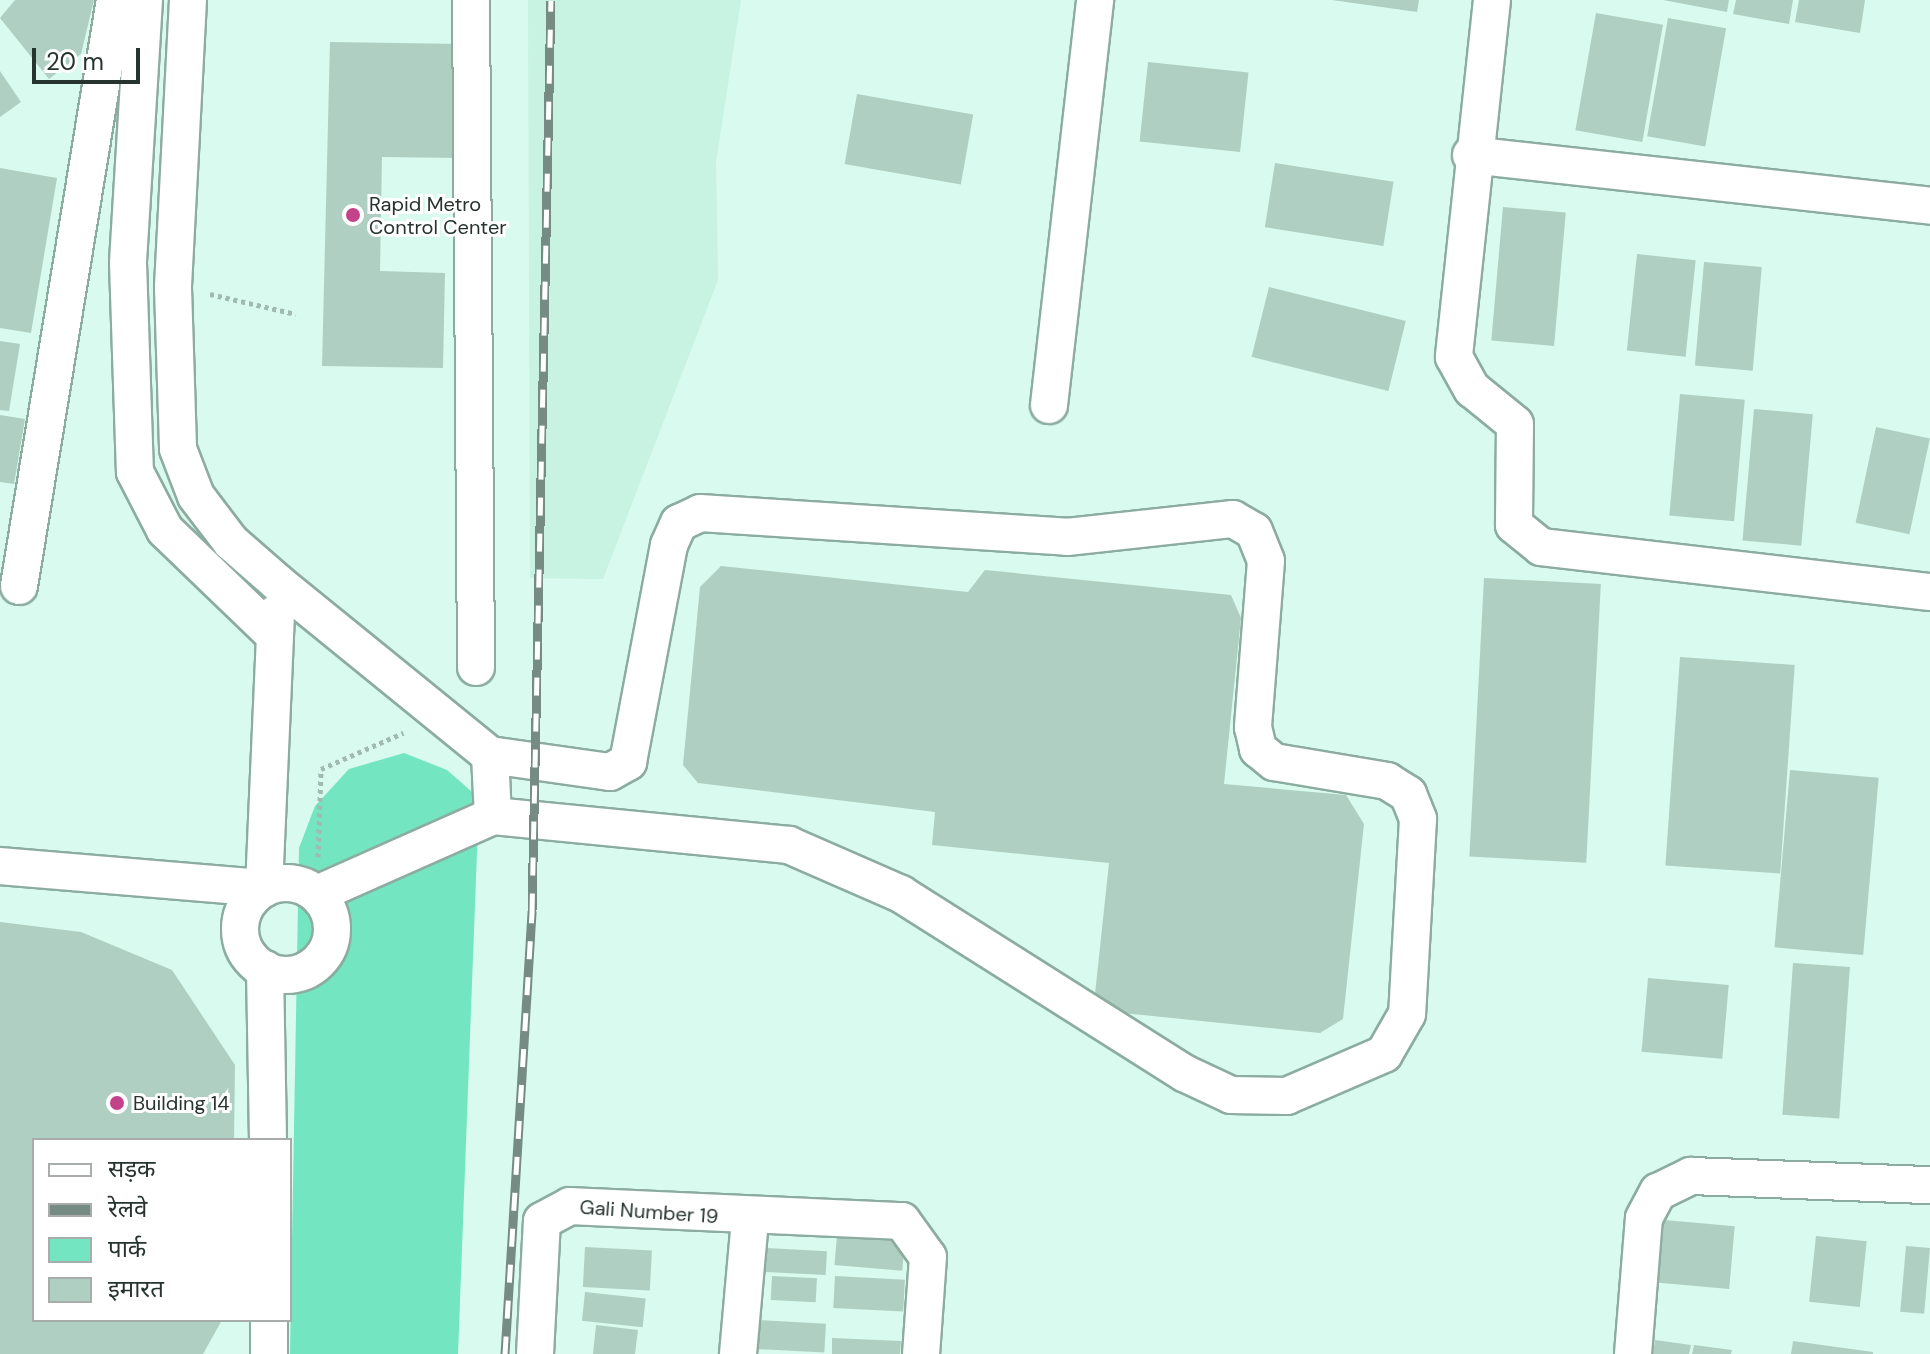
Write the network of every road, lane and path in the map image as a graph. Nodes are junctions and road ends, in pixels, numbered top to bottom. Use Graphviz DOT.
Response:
graph roads {
  1 [pos="115,0"];
  2 [pos="144,0"];
  3 [pos="188,0"];
  4 [pos="471,0"];
  5 [pos="1095,0"];
  6 [pos="1492,0"];
  7 [pos="1471,155"];
  8 [pos="1930,206"];
  9 [pos="173,288"];
  10 [pos="296,314"];
  11 [pos="175,353"];
  12 [pos="131,356"];
  13 [pos="1049,405"];
  14 [pos="278,583"];
  15 [pos="19,586"];
  16 [pos="1930,592"];
  17 [pos="274,635"];
  18 [pos="476,667"];
  19 [pos="462,728"];
  20 [pos="490,755"];
  21 [pos="493,816"];
  22 [pos="0,866"];
  23 [pos="264,888"];
  24 [pos="317,894"];
  25 [pos="265,969"];
  26 [pos="268,1138"];
  27 [pos="1930,1185"];
  28 [pos="750,1219"];
  29 [pos="269,1322"];
  30 [pos="269,1354"];
  31 [pos="535,1354"];
  32 [pos="738,1354"];
  33 [pos="921,1354"];
  34 [pos="1633,1354"];
  1 -- 15 [label="street"];
  2 -- 12 [label="street"];
  3 -- 9 [label="street"];
  4 -- 18 [label="street"];
  5 -- 13 [label="street"];
  6 -- 7 [label="street"];
  7 -- 8 [label="street"];
  7 -- 16 [label="street"];
  9 -- 10 [label="path"];
  9 -- 11 [label="street"];
  11 -- 12 [label="street"];
  11 -- 14 [label="street"];
  12 -- 17 [label="street"];
  14 -- 17 [label="street"];
  14 -- 19 [label="street"];
  17 -- 23 [label="street"];
  19 -- 20 [label="street"];
  19 -- 24 [label="path"];
  20 -- 21 [label="street"];
  20 -- 21 [label="street"];
  21 -- 24 [label="street"];
  22 -- 23 [label="street"];
  23 -- 24 [label="street"];
  23 -- 25 [label="street"];
  24 -- 25 [label="street"];
  25 -- 26 [label="street"];
  27 -- 34 [label="street"];
  28 -- 31 [label="street, Gali Number 19"];
  28 -- 32 [label="street"];
  28 -- 33 [label="street, Gali Number 19"];
  29 -- 30 [label="street"];
}
